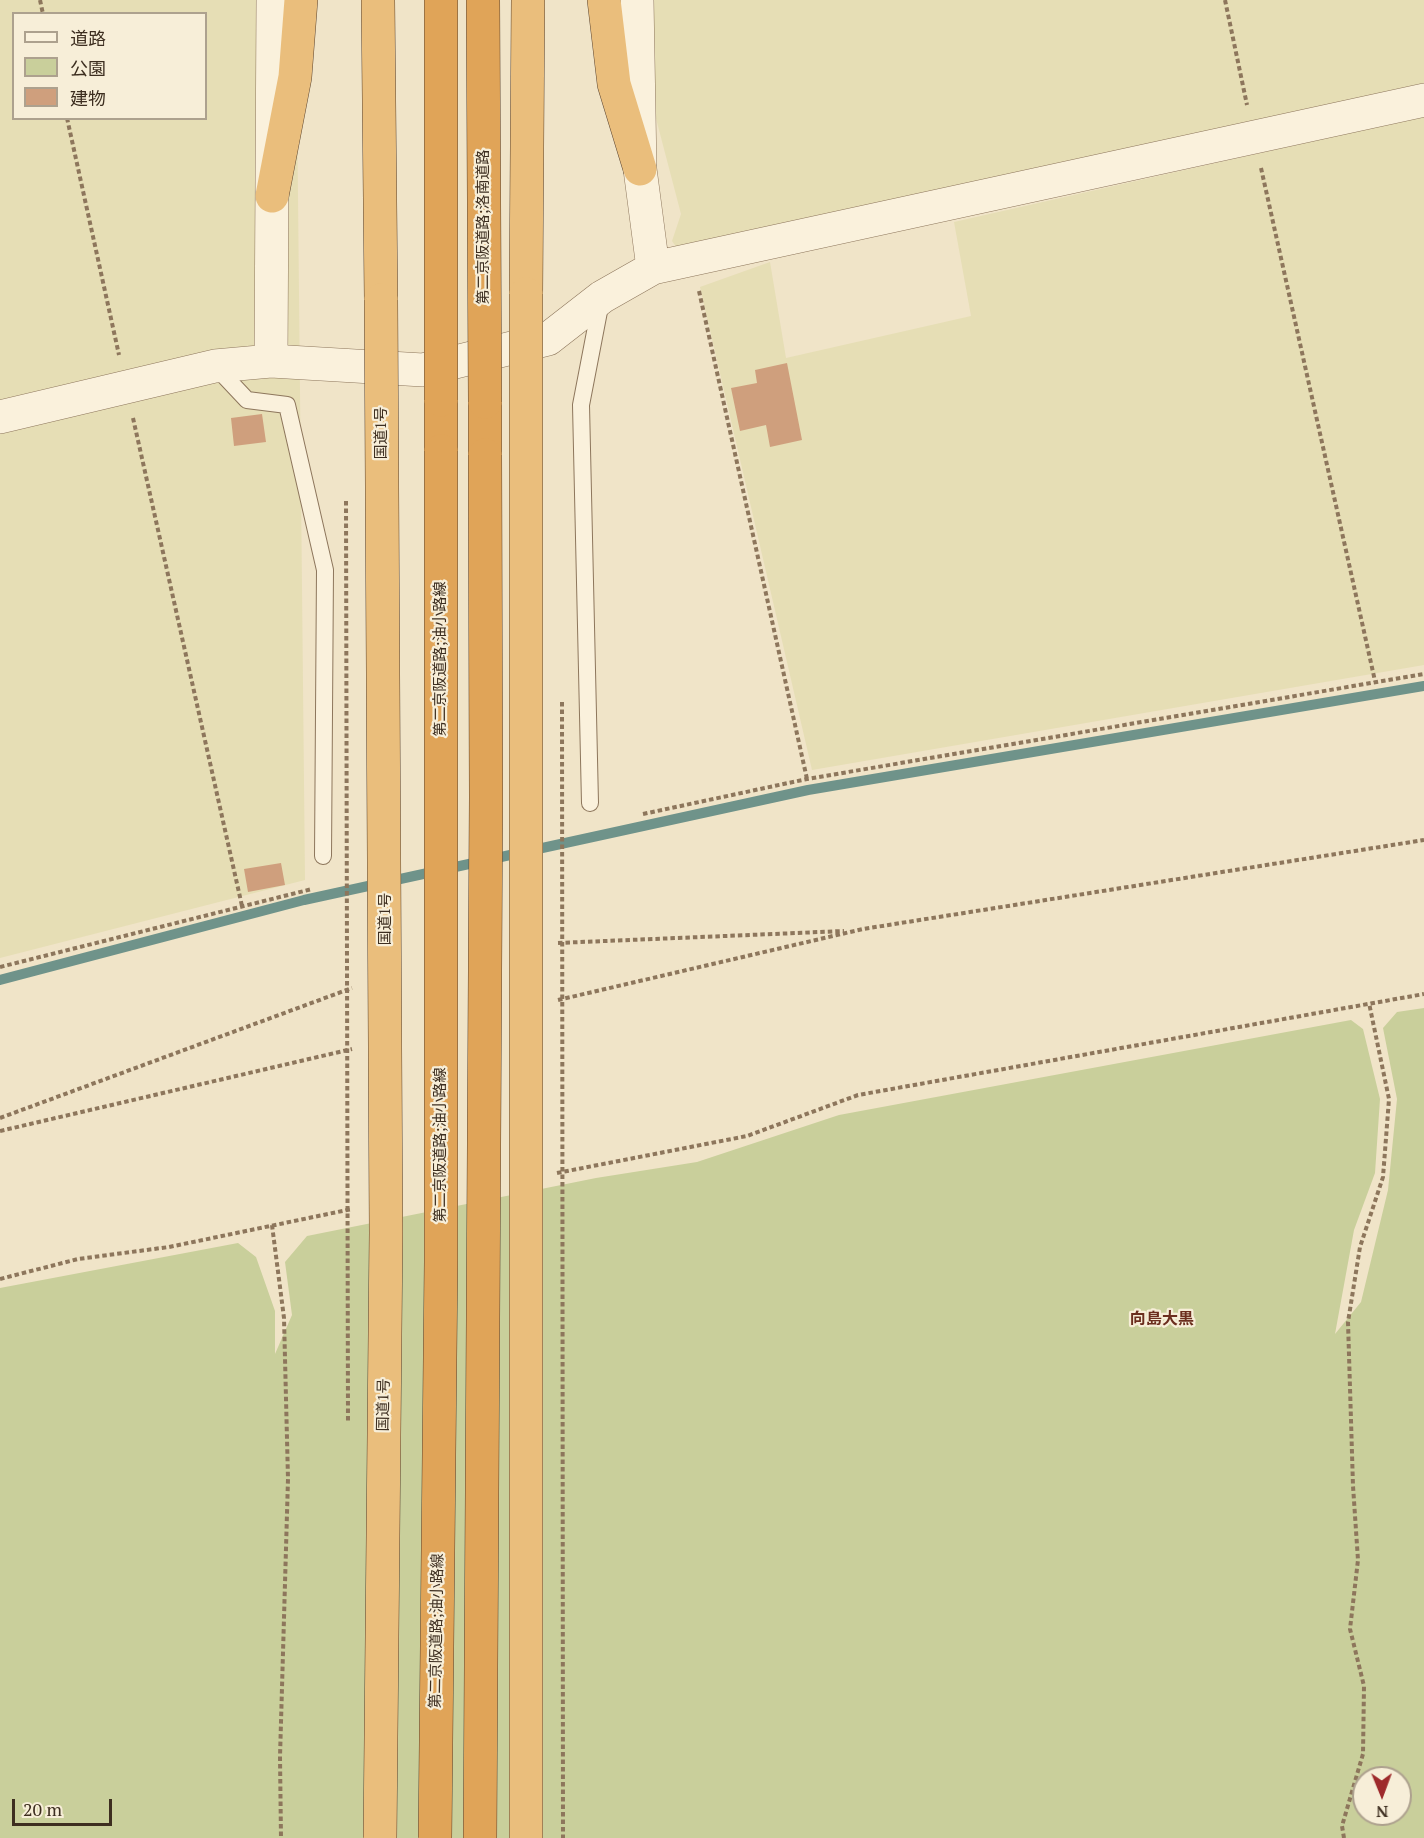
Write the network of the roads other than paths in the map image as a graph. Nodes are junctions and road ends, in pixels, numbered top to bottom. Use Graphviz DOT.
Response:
graph roads {
  1 [pos="273,0"];
  2 [pos="301,0"];
  3 [pos="378,0"];
  4 [pos="441,0"];
  5 [pos="483,0"];
  6 [pos="528,0"];
  7 [pos="604,0"];
  8 [pos="637,0"];
  9 [pos="1424,100"];
  10 [pos="640,169"];
  11 [pos="273,196"];
  12 [pos="653,268"];
  13 [pos="602,297"];
  14 [pos="271,361"];
  15 [pos="215,366"];
  16 [pos="0,417"];
  17 [pos="590,803"];
  18 [pos="323,856"];
  19 [pos="380,1838"];
  20 [pos="435,1838"];
  21 [pos="480,1838"];
  22 [pos="526,1838"];
  1 -- 11 [label="street"];
  2 -- 11 [label="highway"];
  3 -- 19 [label="highway, 国道1号, bridge"];
  4 -- 20 [label="highway, 第二京阪道路;油小路線, bridge"];
  5 -- 21 [label="highway, 第二京阪道路;洛南道路, bridge"];
  6 -- 22 [label="highway, bridge"];
  7 -- 10 [label="highway"];
  8 -- 10 [label="street"];
  9 -- 12 [label="street"];
  10 -- 12 [label="street"];
  11 -- 14 [label="street"];
  12 -- 13 [label="street"];
  13 -- 14 [label="street"];
  13 -- 17 [label="lane"];
  14 -- 15 [label="street"];
  15 -- 16 [label="street"];
  15 -- 18 [label="lane"];
}
